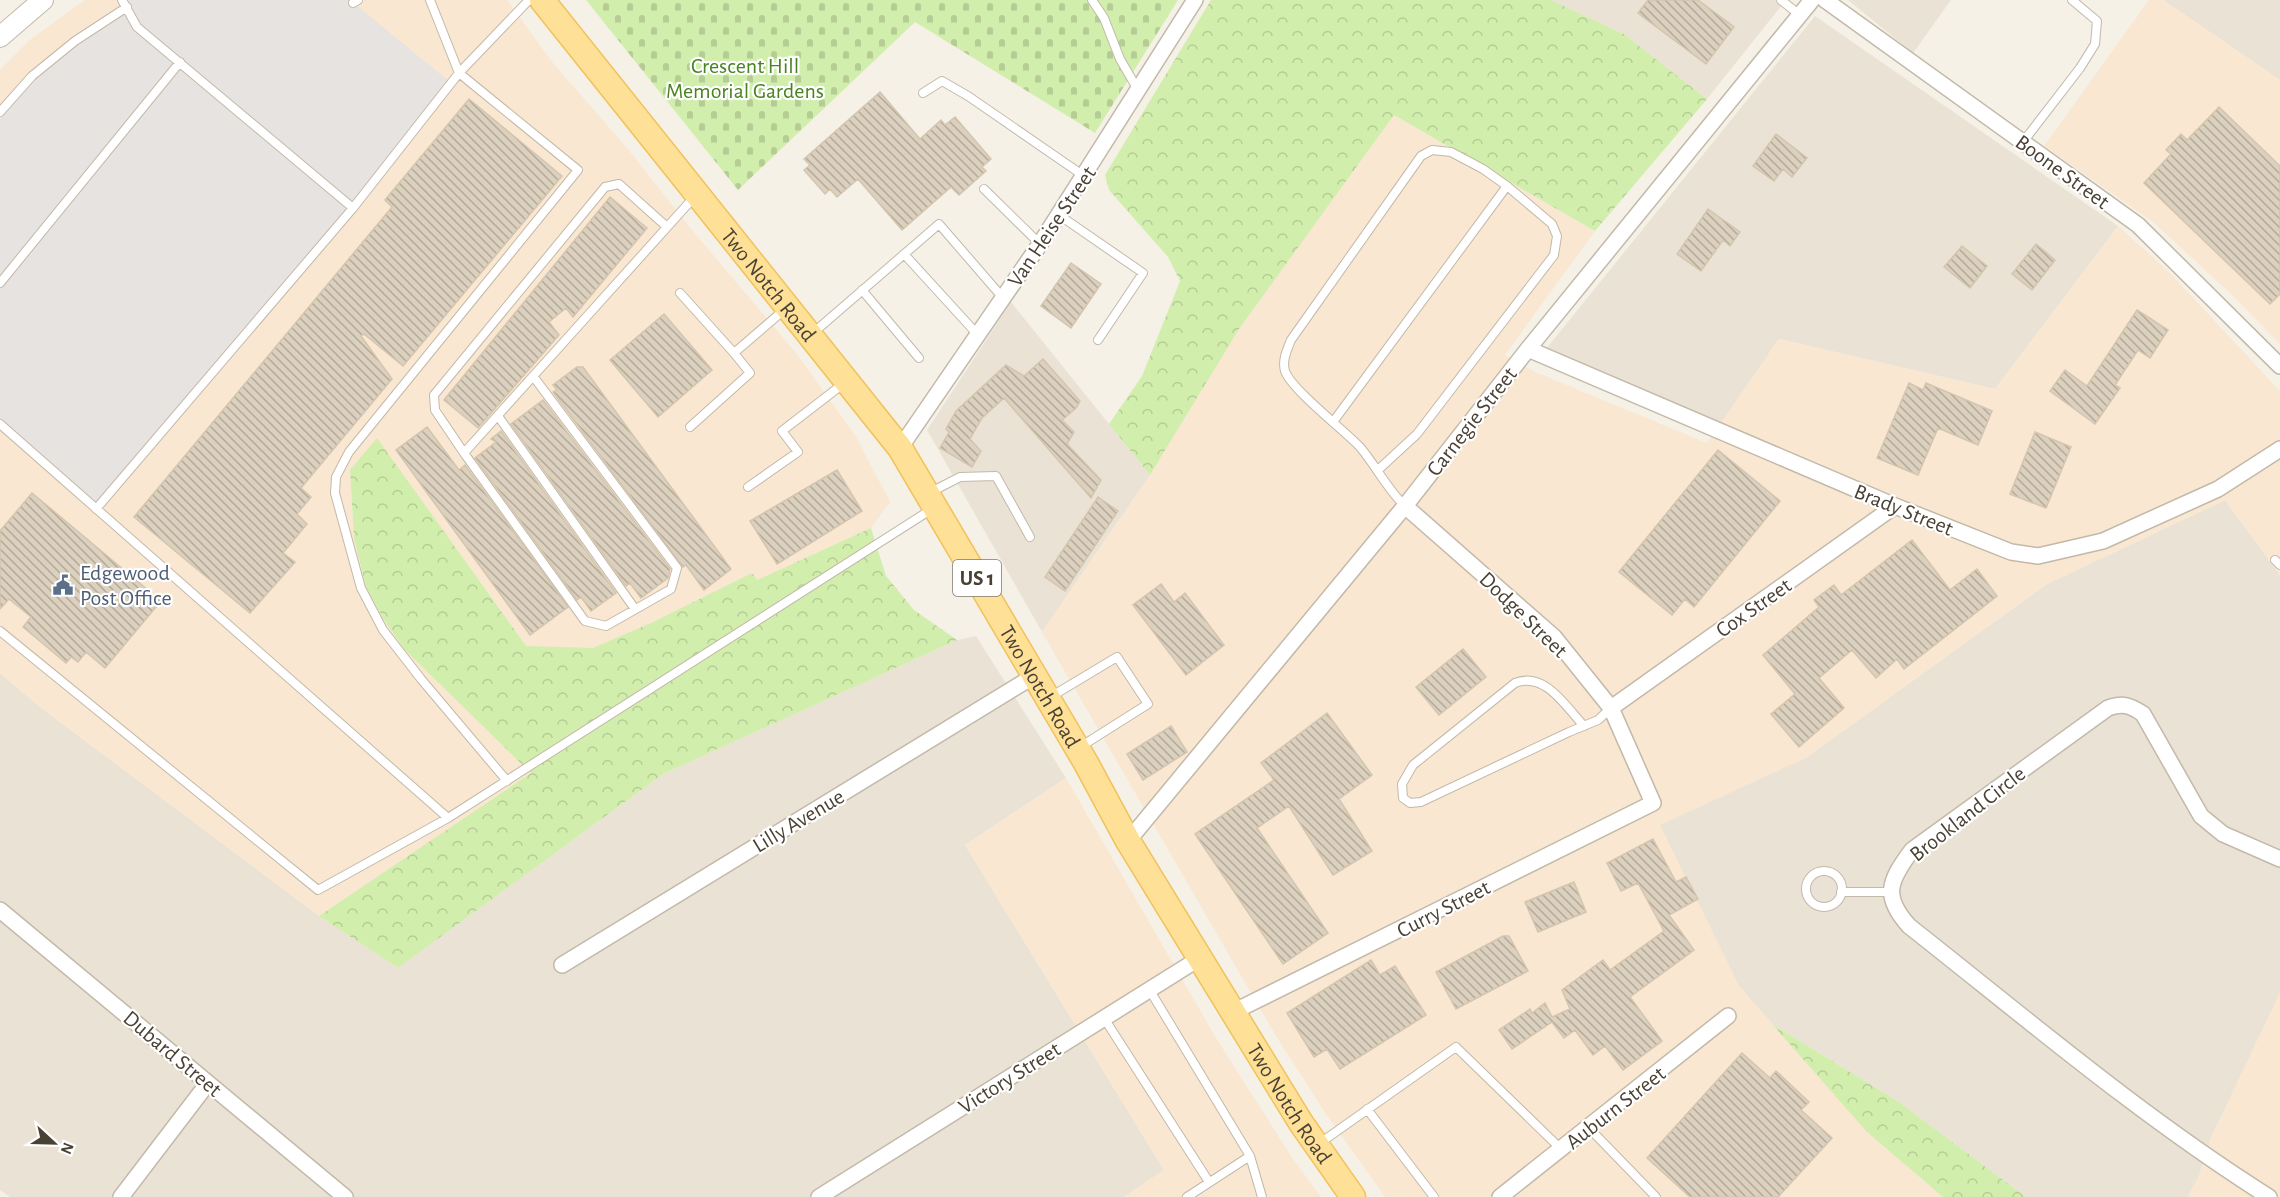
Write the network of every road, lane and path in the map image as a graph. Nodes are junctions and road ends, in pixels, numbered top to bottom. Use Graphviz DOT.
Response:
graph roads {
  1 [pos="43,0"];
  2 [pos="430,0"];
  3 [pos="529,0"];
  4 [pos="542,0"];
  5 [pos="1092,0"];
  6 [pos="1195,0"];
  7 [pos="1781,0"];
  8 [pos="1812,0"];
  9 [pos="1825,0"];
  10 [pos="2072,0"];
  11 [pos="124,3"];
  12 [pos="1800,15"];
  13 [pos="0,37"];
  14 [pos="180,62"];
  15 [pos="459,73"];
  16 [pos="1139,91"];
  17 [pos="923,93"];
  18 [pos="0,112"];
  19 [pos="2023,142"];
  20 [pos="1084,176"];
  21 [pos="1508,186"];
  22 [pos="984,189"];
  23 [pos="697,194"];
  24 [pos="353,208"];
  25 [pos="1059,215"];
  26 [pos="667,227"];
  27 [pos="1040,244"];
  28 [pos="904,254"];
  29 [pos="0,283"];
  30 [pos="862,290"];
  31 [pos="680,293"];
  32 [pos="1003,298"];
  33 [pos="787,307"];
  34 [pos="978,334"];
  35 [pos="810,336"];
  36 [pos="1098,340"];
  37 [pos="1528,349"];
  38 [pos="734,353"];
  39 [pos="919,358"];
  40 [pos="2280,366"];
  41 [pos="534,376"];
  42 [pos="847,381"];
  43 [pos="498,416"];
  44 [pos="1333,422"];
  45 [pos="0,424"];
  46 [pos="690,427"];
  47 [pos="900,448"];
  48 [pos="2280,449"];
  49 [pos="464,453"];
  50 [pos="1378,470"];
  51 [pos="748,487"];
  52 [pos="932,500"];
  53 [pos="1405,506"];
  54 [pos="1895,506"];
  55 [pos="96,509"];
  56 [pos="1030,537"];
  57 [pos="635,609"];
  58 [pos="0,631"];
  59 [pos="1034,676"];
  60 [pos="1048,699"];
  61 [pos="1611,708"];
  62 [pos="1584,726"];
  63 [pos="1078,749"];
  64 [pos="507,781"];
  65 [pos="1653,803"];
  66 [pos="448,818"];
  67 [pos="1128,841"];
  68 [pos="2280,859"];
  69 [pos="1841,892"];
  70 [pos="1891,892"];
  71 [pos="0,910"];
  72 [pos="1200,958"];
  73 [pos="562,964"];
  74 [pos="1149,989"];
  75 [pos="1233,1012"];
  76 [pos="1728,1016"];
  77 [pos="1104,1018"];
  78 [pos="208,1083"];
  79 [pos="1367,1109"];
  80 [pos="1589,1128"];
  81 [pos="1316,1146"];
  82 [pos="1560,1149"];
  83 [pos="1250,1156"];
  84 [pos="1209,1182"];
  85 [pos="121,1197"];
  86 [pos="345,1197"];
  87 [pos="819,1197"];
  88 [pos="1187,1197"];
  89 [pos="1262,1197"];
  90 [pos="1353,1197"];
  91 [pos="1434,1197"];
  92 [pos="1500,1197"];
  93 [pos="1656,1197"];
  94 [pos="2268,1197"];
  1 -- 13 [label="street"];
  2 -- 15 [label="lane"];
  3 -- 15 [label="lane"];
  4 -- 23 [label="main road, Two Notch Road / US 1"];
  5 -- 16 [label="lane"];
  6 -- 16 [label="street, Van Heise Street"];
  7 -- 12 [label="lane"];
  8 -- 12 [label="street, Carnegie Street"];
  9 -- 19 [label="street, Boone Street"];
  10 -- 19 [label="lane"];
  11 -- 14 [label="lane"];
  11 -- 18 [label="lane"];
  12 -- 37 [label="street, Carnegie Street"];
  14 -- 24 [label="lane"];
  14 -- 29 [label="lane"];
  15 -- 24 [label="lane"];
  15 -- 64 [label="lane"];
  16 -- 20 [label="street, Van Heise Street"];
  17 -- 20 [label="lane"];
  19 -- 40 [label="street, Boone Street"];
  20 -- 25 [label="street, Van Heise Street"];
  21 -- 44 [label="lane"];
  21 -- 44 [label="lane"];
  21 -- 50 [label="lane"];
  22 -- 27 [label="lane"];
  23 -- 26 [label="lane"];
  23 -- 33 [label="main road, Two Notch Road / US 1"];
  24 -- 55 [label="lane"];
  25 -- 27 [label="street, Van Heise Street"];
  25 -- 36 [label="lane"];
  26 -- 41 [label="lane"];
  26 -- 49 [label="lane"];
  27 -- 32 [label="street, Van Heise Street"];
  28 -- 30 [label="lane"];
  28 -- 32 [label="lane"];
  28 -- 34 [label="lane"];
  30 -- 35 [label="lane"];
  30 -- 39 [label="lane"];
  31 -- 38 [label="lane"];
  32 -- 34 [label="street, Van Heise Street"];
  33 -- 35 [label="main road, Two Notch Road / US 1"];
  33 -- 38 [label="lane"];
  34 -- 47 [label="street, Van Heise Street"];
  35 -- 42 [label="main road, Two Notch Road / US 1"];
  37 -- 53 [label="street, Carnegie Street"];
  37 -- 54 [label="street, Brady Street"];
  38 -- 46 [label="lane"];
  41 -- 43 [label="lane"];
  41 -- 57 [label="lane"];
  42 -- 47 [label="main road, Two Notch Road / US 1"];
  42 -- 51 [label="lane"];
  43 -- 49 [label="lane"];
  43 -- 57 [label="lane"];
  44 -- 50 [label="lane"];
  45 -- 55 [label="lane"];
  47 -- 52 [label="main road, Two Notch Road / US 1"];
  48 -- 54 [label="street, Brady Street"];
  49 -- 57 [label="lane"];
  50 -- 53 [label="lane"];
  52 -- 56 [label="lane"];
  52 -- 59 [label="main road, Two Notch Road / US 1"];
  52 -- 64 [label="lane"];
  53 -- 61 [label="street, Dodge Street"];
  53 -- 67 [label="street, Carnegie Street"];
  54 -- 61 [label="street, Cox Street"];
  55 -- 66 [label="lane"];
  58 -- 66 [label="lane"];
  59 -- 60 [label="main road, Two Notch Road / US 1"];
  59 -- 73 [label="street, Lilly Avenue"];
  60 -- 63 [label="main road, Two Notch Road / US 1"];
  60 -- 63 [label="lane"];
  61 -- 62 [label="lane"];
  61 -- 65 [label="street, Dodge Street"];
  62 -- 62 [label="lane"];
  63 -- 67 [label="main road, Two Notch Road / US 1"];
  64 -- 66 [label="lane"];
  65 -- 75 [label="street, Curry Street"];
  67 -- 72 [label="main road, Two Notch Road / US 1"];
  68 -- 70 [label="street, Brookland Circle"];
  69 -- 69 [label="lane"];
  69 -- 70 [label="lane"];
  70 -- 94 [label="street"];
  71 -- 78 [label="street, Dubard Street"];
  72 -- 74 [label="street, Victory Street"];
  72 -- 75 [label="main road, Two Notch Road / US 1"];
  74 -- 77 [label="street, Victory Street"];
  74 -- 83 [label="lane"];
  75 -- 81 [label="main road, Two Notch Road / US 1"];
  76 -- 80 [label="street, Auburn Street"];
  77 -- 84 [label="lane"];
  77 -- 87 [label="street, Victory Street"];
  78 -- 85 [label="street"];
  78 -- 86 [label="street, Dubard Street"];
  79 -- 81 [label="lane"];
  79 -- 82 [label="lane"];
  79 -- 91 [label="lane"];
  80 -- 82 [label="street, Auburn Street"];
  80 -- 93 [label="lane"];
  81 -- 90 [label="main road, Two Notch Road / US 1"];
  82 -- 92 [label="street, Auburn Street"];
  83 -- 84 [label="lane"];
  83 -- 89 [label="lane"];
  84 -- 88 [label="lane"];
}
